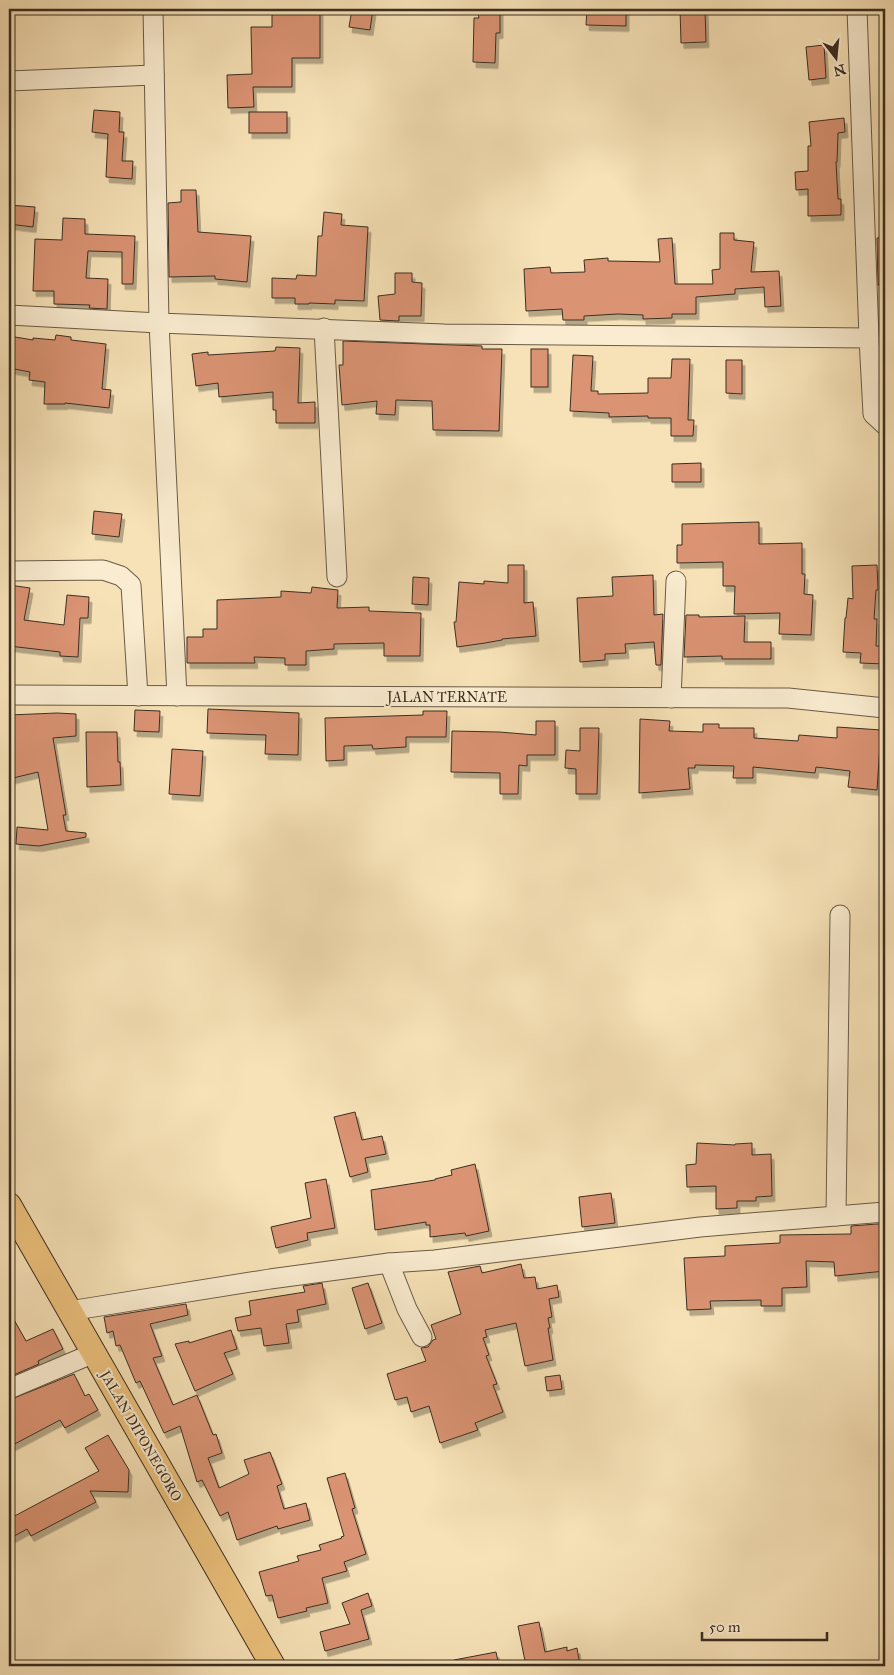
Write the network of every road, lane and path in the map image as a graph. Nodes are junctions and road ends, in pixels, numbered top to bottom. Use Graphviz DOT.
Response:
graph roads {
  1 [pos="153,9"];
  2 [pos="857,9"];
  3 [pos="154,75"];
  4 [pos="9,81"];
  5 [pos="9,315"];
  6 [pos="159,323"];
  7 [pos="324,328"];
  8 [pos="868,338"];
  9 [pos="885,425"];
  10 [pos="9,570"];
  11 [pos="337,577"];
  12 [pos="676,581"];
  13 [pos="9,695"];
  14 [pos="138,696"];
  15 [pos="177,696"];
  16 [pos="671,698"];
  17 [pos="885,708"];
  18 [pos="840,915"];
  19 [pos="9,1205"];
  20 [pos="885,1212"];
  21 [pos="836,1216"];
  22 [pos="389,1263"];
  23 [pos="69,1311"];
  24 [pos="422,1337"];
  25 [pos="94,1353"];
  26 [pos="9,1389"];
  27 [pos="273,1666"];
  1 -- 3 [label="street"];
  2 -- 8 [label="street"];
  3 -- 4 [label="street"];
  3 -- 6 [label="street"];
  5 -- 6 [label="street"];
  6 -- 7 [label="street"];
  6 -- 15 [label="street"];
  7 -- 8 [label="street"];
  7 -- 11 [label="street"];
  8 -- 9 [label="street"];
  10 -- 14 [label="street"];
  12 -- 16 [label="street"];
  13 -- 14 [label="street, JALAN TERNATE"];
  14 -- 15 [label="street, JALAN TERNATE"];
  15 -- 16 [label="street, JALAN TERNATE"];
  16 -- 17 [label="street, JALAN TERNATE"];
  18 -- 21 [label="street"];
  19 -- 23 [label="main road, JALAN DIPONEGORO"];
  20 -- 21 [label="street"];
  21 -- 22 [label="street"];
  22 -- 23 [label="street"];
  22 -- 24 [label="street"];
  23 -- 25 [label="main road, JALAN DIPONEGORO"];
  25 -- 26 [label="street"];
  25 -- 27 [label="main road, JALAN DIPONEGORO"];
}
